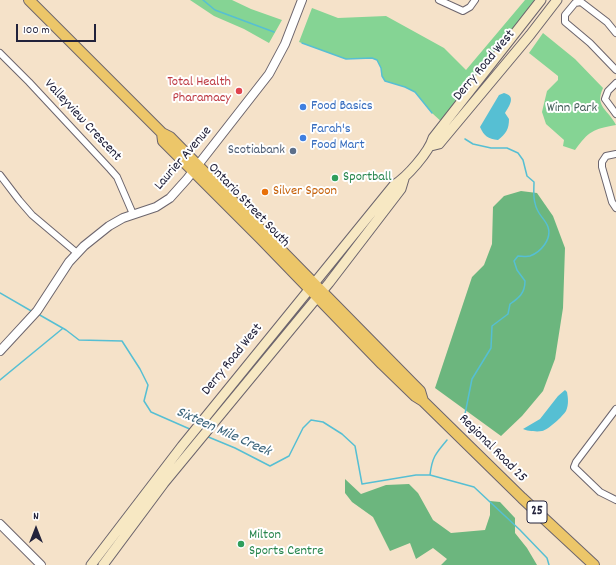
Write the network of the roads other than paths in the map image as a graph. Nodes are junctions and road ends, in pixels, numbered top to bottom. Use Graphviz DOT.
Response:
graph roads {
  1 [pos="28,0"];
  2 [pos="302,0"];
  3 [pos="439,0"];
  4 [pos="475,0"];
  5 [pos="541,0"];
  6 [pos="557,0"];
  7 [pos="616,32"];
  8 [pos="0,53"];
  9 [pos="616,70"];
  10 [pos="616,83"];
  11 [pos="616,114"];
  12 [pos="431,146"];
  13 [pos="616,154"];
  14 [pos="196,168"];
  15 [pos="0,175"];
  16 [pos="404,179"];
  17 [pos="616,208"];
  18 [pos="133,214"];
  19 [pos="77,253"];
  20 [pos="312,286"];
  21 [pos="320,294"];
  22 [pos="0,351"];
  23 [pos="616,410"];
  24 [pos="616,500"];
  25 [pos="0,524"];
  26 [pos="41,565"];
  27 [pos="91,565"];
  28 [pos="103,565"];
  29 [pos="594,565"];
  1 -- 14 [label="main road, Ontario Street South"];
  2 -- 14 [label="street, Laurier Avenue"];
  3 -- 4 [label="street"];
  5 -- 12 [label="main road, Derry Road West"];
  6 -- 12 [label="main road, Derry Road West"];
  7 -- 9 [label="street"];
  8 -- 18 [label="street, Valleyview Crescent"];
  10 -- 11 [label="street"];
  12 -- 16 [label="main road, Derry Road West"];
  13 -- 17 [label="street"];
  14 -- 18 [label="street, Laurier Avenue"];
  14 -- 20 [label="main road, Ontario Street South"];
  15 -- 19 [label="street"];
  16 -- 20 [label="main road, Derry Road West"];
  16 -- 21 [label="main road, Derry Road West"];
  18 -- 19 [label="street, Laurier Avenue"];
  19 -- 22 [label="street, Laurier Avenue"];
  20 -- 21 [label="main road, Ontario Street South / 25"];
  20 -- 27 [label="main road, Derry Road West"];
  21 -- 28 [label="main road, Derry Road West"];
  21 -- 29 [label="main road, Regional Road 25 / 25"];
  23 -- 24 [label="street"];
  25 -- 26 [label="street"];
}
